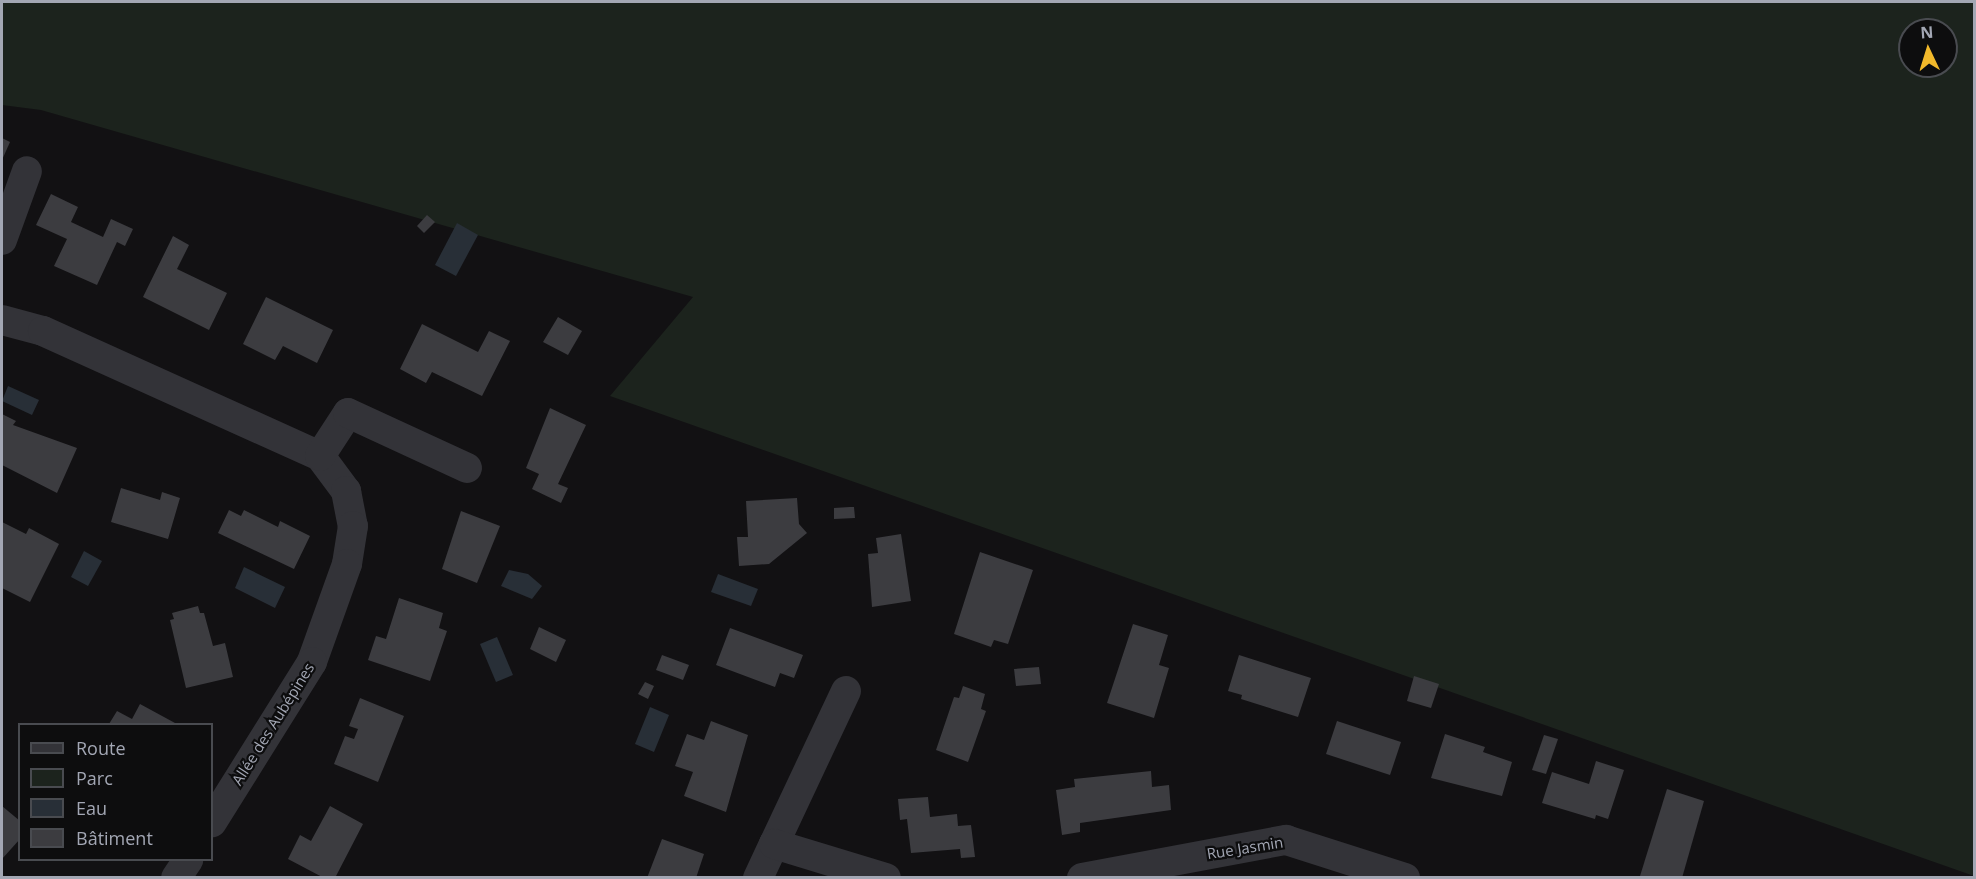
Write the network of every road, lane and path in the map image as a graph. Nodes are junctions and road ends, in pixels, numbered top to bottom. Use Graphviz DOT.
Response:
graph roads {
  1 [pos="27,171"];
  2 [pos="2,240"];
  3 [pos="2,320"];
  4 [pos="320,456"];
  5 [pos="467,468"];
  6 [pos="846,691"];
  7 [pos="213,820"];
  8 [pos="774,844"];
  9 [pos="187,861"];
  10 [pos="177,878"];
  11 [pos="758,878"];
  12 [pos="885,878"];
  13 [pos="1082,878"];
  14 [pos="1405,878"];
  1 -- 2 [label="street"];
  3 -- 4 [label="street, Allée des Aubépines"];
  4 -- 5 [label="street"];
  4 -- 7 [label="street, Allée des Aubépines"];
  6 -- 8 [label="street"];
  8 -- 11 [label="street"];
  8 -- 12 [label="street"];
  9 -- 10 [label="street"];
  13 -- 14 [label="street, Rue Jasmin"];
}
